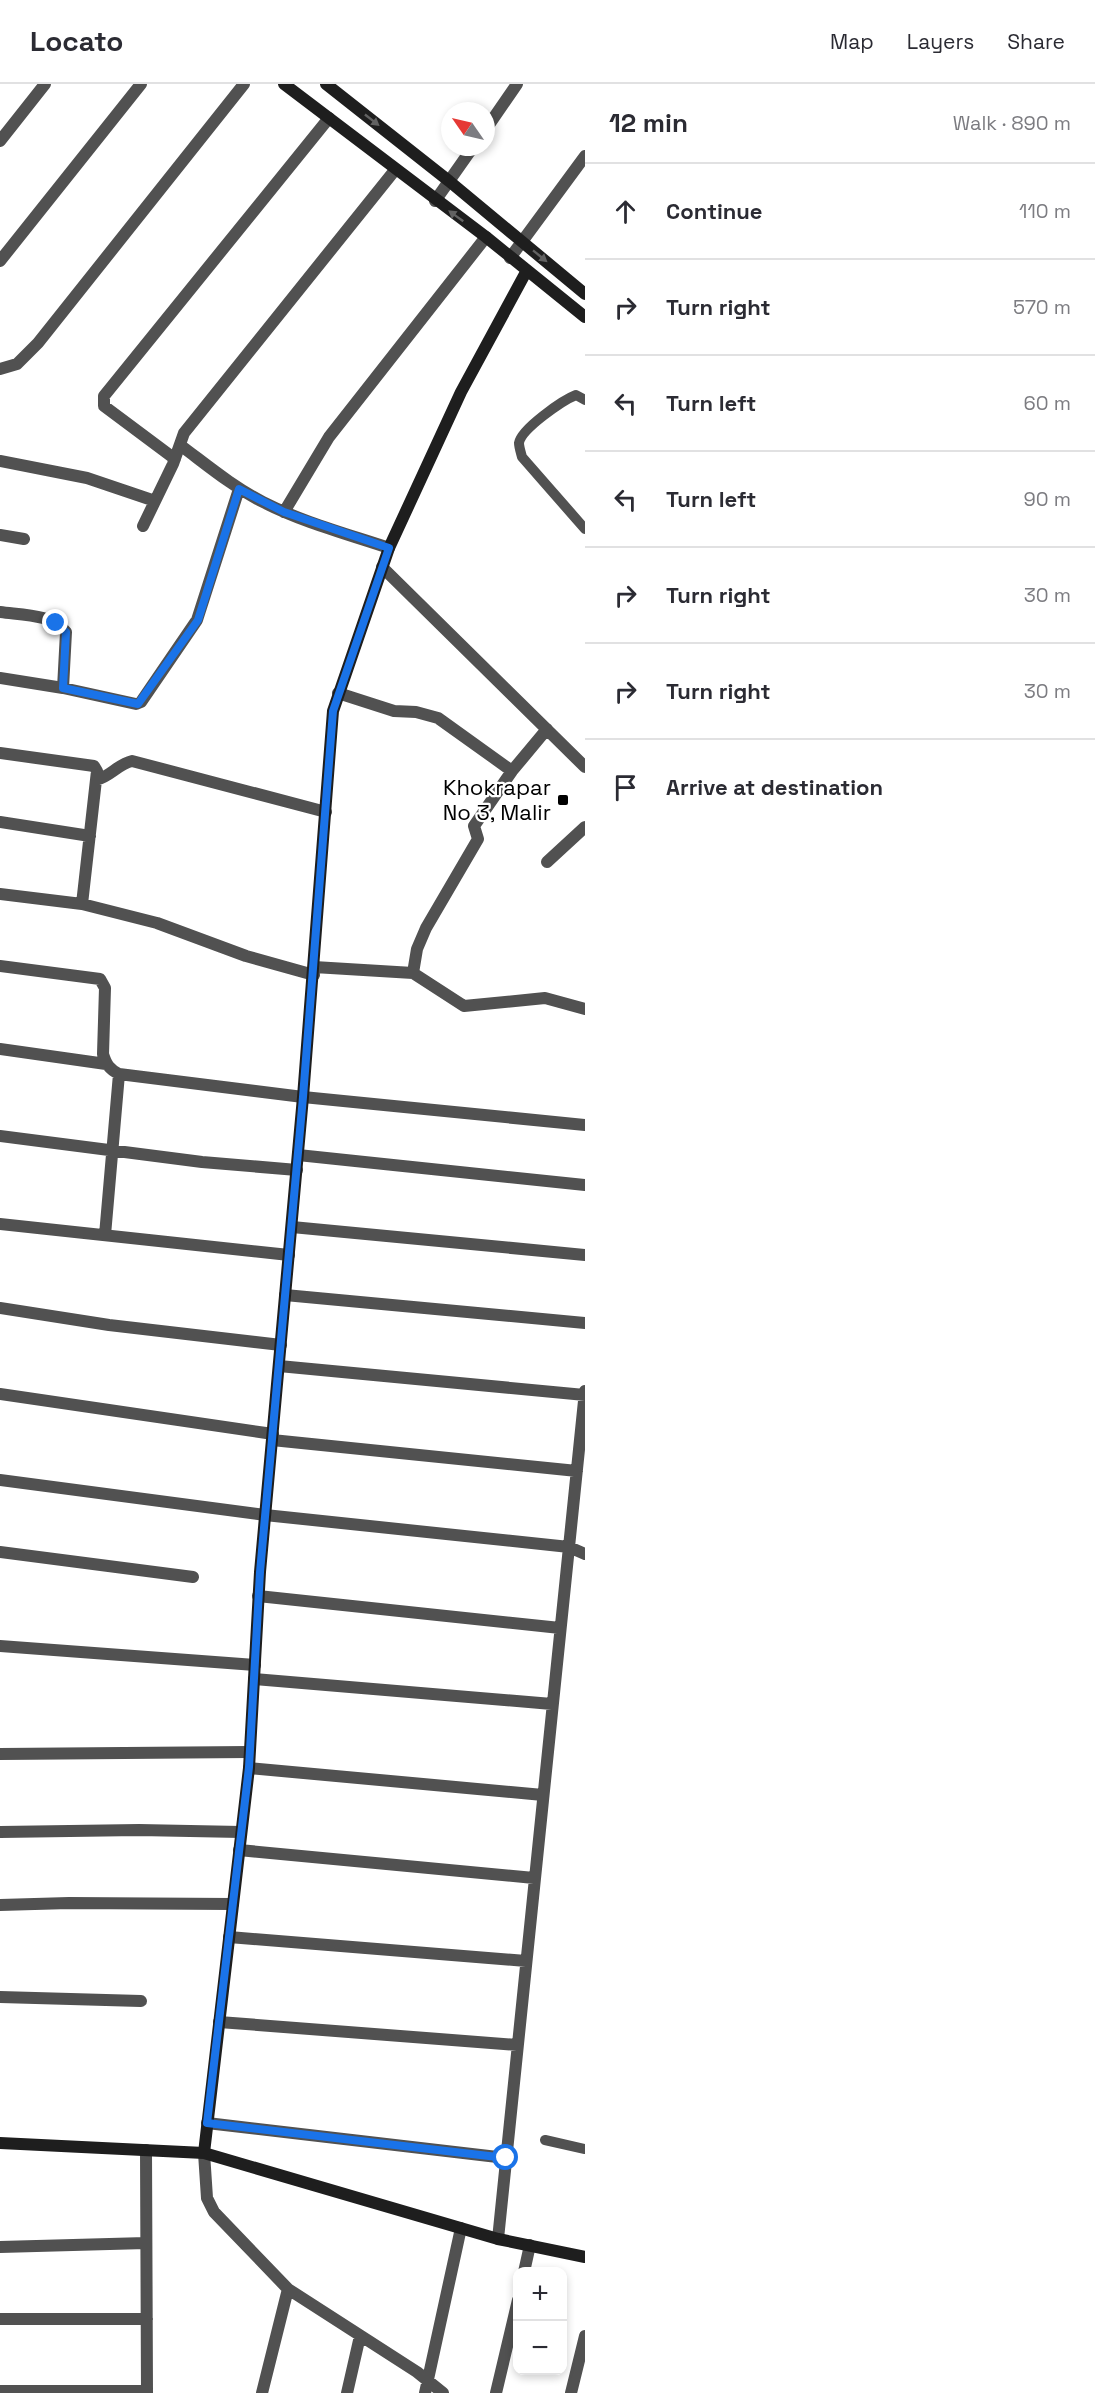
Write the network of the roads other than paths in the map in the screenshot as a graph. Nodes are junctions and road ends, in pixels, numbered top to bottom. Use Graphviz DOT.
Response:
graph roads {
  1 [pos="45,84"];
  2 [pos="141,84"];
  3 [pos="244,84"];
  4 [pos="284,84"];
  5 [pos="326,84"];
  6 [pos="517,84"];
  7 [pos="495,116"];
  8 [pos="329,118"];
  9 [pos="0,141"];
  10 [pos="467,156"];
  11 [pos="585,156"];
  12 [pos="395,170"];
  13 [pos="449,181"];
  14 [pos="435,201"];
  15 [pos="486,237"];
  16 [pos="522,242"];
  17 [pos="510,258"];
  18 [pos="0,261"];
  19 [pos="526,272"];
  20 [pos="585,294"];
  21 [pos="585,317"];
  22 [pos="0,369"];
  23 [pos="585,400"];
  24 [pos="180,445"];
  25 [pos="175,459"];
  26 [pos="0,461"];
  27 [pos="239,489"];
  28 [pos="155,501"];
  29 [pos="284,512"];
  30 [pos="143,526"];
  31 [pos="585,529"];
  32 [pos="0,536"];
  33 [pos="24,539"];
  34 [pos="389,548"];
  35 [pos="382,567"];
  36 [pos="0,612"];
  37 [pos="0,678"];
  38 [pos="63,688"];
  39 [pos="338,693"];
  40 [pos="547,729"];
  41 [pos="0,753"];
  42 [pos="585,767"];
  43 [pos="512,771"];
  44 [pos="96,780"];
  45 [pos="326,812"];
  46 [pos="0,822"];
  47 [pos="585,827"];
  48 [pos="90,836"];
  49 [pos="547,862"];
  50 [pos="0,894"];
  51 [pos="82,904"];
  52 [pos="0,966"];
  53 [pos="314,971"];
  54 [pos="413,973"];
  55 [pos="585,1009"];
  56 [pos="0,1049"];
  57 [pos="105,1064"];
  58 [pos="119,1074"];
  59 [pos="303,1097"];
  60 [pos="585,1125"];
  61 [pos="0,1136"];
  62 [pos="113,1150"];
  63 [pos="298,1155"];
  64 [pos="297,1170"];
  65 [pos="585,1185"];
  66 [pos="0,1224"];
  67 [pos="292,1227"];
  68 [pos="105,1235"];
  69 [pos="289,1255"];
  70 [pos="585,1255"];
  71 [pos="285,1295"];
  72 [pos="0,1308"];
  73 [pos="585,1323"];
  74 [pos="281,1345"];
  75 [pos="279,1366"];
  76 [pos="585,1393"];
  77 [pos="0,1394"];
  78 [pos="273,1437"];
  79 [pos="577,1471"];
  80 [pos="0,1480"];
  81 [pos="265,1515"];
  82 [pos="569,1547"];
  83 [pos="0,1552"];
  84 [pos="585,1554"];
  85 [pos="192,1577"];
  86 [pos="258,1596"];
  87 [pos="560,1628"];
  88 [pos="0,1646"];
  89 [pos="255,1665"];
  90 [pos="254,1679"];
  91 [pos="552,1704"];
  92 [pos="249,1752"];
  93 [pos="0,1754"];
  94 [pos="249,1767"];
  95 [pos="543,1795"];
  96 [pos="0,1832"];
  97 [pos="241,1832"];
  98 [pos="239,1850"];
  99 [pos="534,1878"];
  100 [pos="233,1904"];
  101 [pos="0,1905"];
  102 [pos="229,1937"];
  103 [pos="526,1961"];
  104 [pos="0,1997"];
  105 [pos="141,2001"];
  106 [pos="219,2022"];
  107 [pos="517,2045"];
  108 [pos="207,2123"];
  109 [pos="545,2140"];
  110 [pos="0,2143"];
  111 [pos="585,2149"];
  112 [pos="146,2150"];
  113 [pos="204,2153"];
  114 [pos="506,2158"];
  115 [pos="461,2228"];
  116 [pos="498,2239"];
  117 [pos="146,2243"];
  118 [pos="530,2245"];
  119 [pos="0,2247"];
  120 [pos="585,2256"];
  121 [pos="525,2267"];
  122 [pos="288,2289"];
  123 [pos="0,2319"];
  124 [pos="147,2319"];
  125 [pos="513,2321"];
  126 [pos="360,2336"];
  127 [pos="585,2336"];
  128 [pos="426,2387"];
  129 [pos="0,2391"];
  130 [pos="147,2392"];
  131 [pos="262,2393"];
  132 [pos="347,2393"];
  133 [pos="443,2393"];
  134 [pos="496,2393"];
  135 [pos="570,2393"];
  1 -- 9 [label="street"];
  2 -- 18 [label="street"];
  3 -- 22 [label="street"];
  4 -- 8 [label="street"];
  5 -- 13 [label="street, one-way"];
  6 -- 7 [label="street"];
  8 -- 12 [label="street"];
  8 -- 25 [label="street"];
  10 -- 13 [label="street"];
  11 -- 16 [label="street"];
  12 -- 14 [label="street"];
  12 -- 24 [label="street"];
  13 -- 14 [label="street"];
  13 -- 16 [label="street"];
  15 -- 14 [label="street, one-way"];
  15 -- 17 [label="street"];
  15 -- 29 [label="street"];
  16 -- 17 [label="street"];
  16 -- 20 [label="street, one-way"];
  17 -- 19 [label="street"];
  19 -- 21 [label="street"];
  19 -- 34 [label="street"];
  23 -- 31 [label="lane"];
  24 -- 25 [label="street"];
  24 -- 27 [label="street"];
  25 -- 28 [label="street"];
  26 -- 28 [label="street"];
  27 -- 29 [label="street"];
  27 -- 38 [label="street"];
  28 -- 30 [label="street"];
  29 -- 34 [label="street"];
  32 -- 33 [label="street"];
  34 -- 35 [label="street"];
  35 -- 39 [label="street"];
  35 -- 40 [label="street"];
  36 -- 38 [label="street"];
  37 -- 38 [label="street"];
  39 -- 43 [label="street"];
  39 -- 45 [label="street"];
  40 -- 42 [label="street"];
  40 -- 43 [label="street"];
  41 -- 44 [label="street"];
  43 -- 54 [label="street"];
  44 -- 45 [label="street"];
  44 -- 48 [label="street"];
  45 -- 53 [label="street"];
  46 -- 48 [label="street"];
  47 -- 49 [label="street"];
  48 -- 51 [label="street"];
  50 -- 51 [label="street"];
  51 -- 53 [label="street"];
  52 -- 57 [label="street"];
  53 -- 54 [label="street"];
  53 -- 59 [label="street"];
  54 -- 55 [label="street"];
  56 -- 57 [label="street"];
  57 -- 58 [label="street"];
  58 -- 59 [label="street"];
  58 -- 62 [label="street"];
  59 -- 60 [label="street"];
  59 -- 63 [label="street"];
  61 -- 62 [label="street"];
  62 -- 64 [label="street"];
  62 -- 68 [label="street"];
  63 -- 64 [label="street"];
  63 -- 65 [label="street"];
  64 -- 67 [label="street"];
  66 -- 68 [label="street"];
  67 -- 69 [label="street"];
  67 -- 70 [label="street"];
  68 -- 69 [label="street"];
  69 -- 71 [label="street"];
  71 -- 73 [label="street"];
  71 -- 74 [label="street"];
  72 -- 74 [label="street"];
  74 -- 75 [label="street"];
  75 -- 76 [label="street"];
  75 -- 78 [label="street"];
  76 -- 79 [label="street"];
  77 -- 78 [label="street"];
  78 -- 79 [label="street"];
  78 -- 81 [label="street"];
  79 -- 82 [label="street"];
  80 -- 81 [label="street"];
  81 -- 82 [label="street"];
  81 -- 86 [label="street"];
  82 -- 84 [label="street"];
  82 -- 87 [label="street"];
  83 -- 85 [label="street"];
  86 -- 87 [label="street"];
  86 -- 89 [label="street"];
  87 -- 91 [label="street"];
  88 -- 89 [label="street"];
  89 -- 90 [label="street"];
  90 -- 91 [label="street"];
  90 -- 92 [label="street"];
  91 -- 95 [label="street"];
  92 -- 93 [label="street"];
  92 -- 94 [label="street"];
  94 -- 95 [label="street"];
  94 -- 97 [label="street"];
  95 -- 99 [label="street"];
  96 -- 97 [label="street"];
  97 -- 98 [label="street"];
  98 -- 99 [label="street"];
  98 -- 100 [label="street"];
  99 -- 103 [label="street"];
  100 -- 101 [label="street"];
  100 -- 102 [label="street"];
  102 -- 103 [label="street"];
  102 -- 106 [label="street"];
  103 -- 107 [label="street"];
  104 -- 105 [label="street"];
  106 -- 107 [label="street"];
  106 -- 108 [label="street"];
  107 -- 114 [label="street"];
  108 -- 113 [label="street"];
  108 -- 114 [label="street"];
  109 -- 111 [label="lane"];
  110 -- 112 [label="street"];
  112 -- 113 [label="street"];
  112 -- 117 [label="street"];
  113 -- 115 [label="street"];
  113 -- 122 [label="street"];
  114 -- 116 [label="street"];
  115 -- 116 [label="street"];
  115 -- 128 [label="street"];
  116 -- 118 [label="street"];
  117 -- 119 [label="street"];
  117 -- 124 [label="street"];
  118 -- 120 [label="street"];
  118 -- 121 [label="street"];
  122 -- 126 [label="street"];
  122 -- 131 [label="street"];
  123 -- 124 [label="street"];
  124 -- 130 [label="street"];
  125 -- 134 [label="street"];
  126 -- 128 [label="street"];
  126 -- 132 [label="street"];
  127 -- 135 [label="street"];
  128 -- 133 [label="street"];
  129 -- 130 [label="street"];
}
